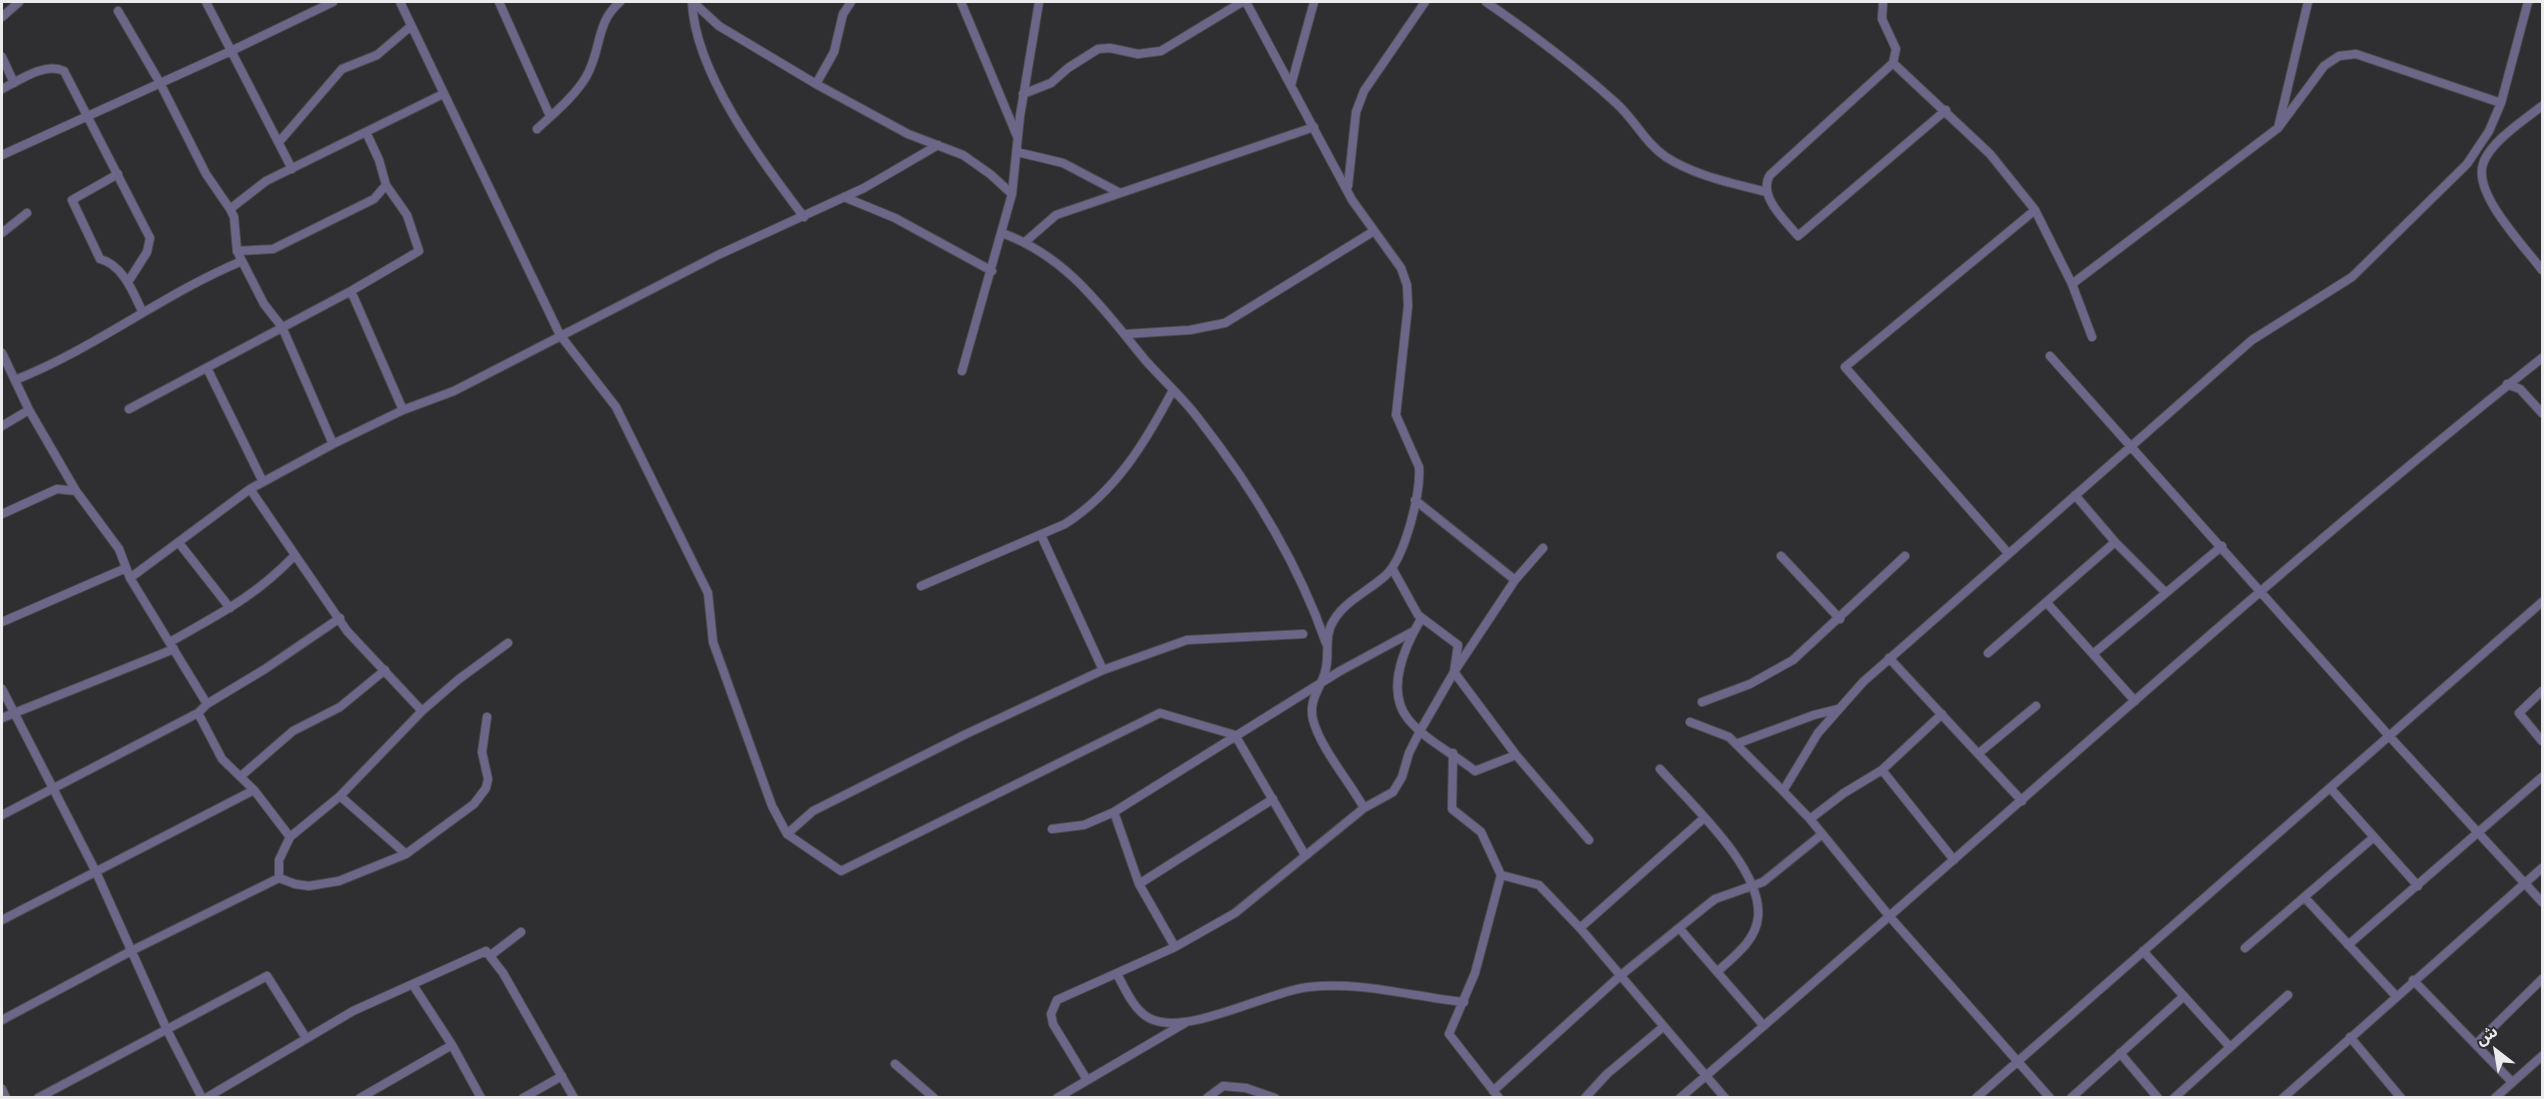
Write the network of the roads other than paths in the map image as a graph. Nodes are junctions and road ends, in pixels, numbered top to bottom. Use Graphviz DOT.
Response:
graph roads {
  1 [pos="19,2"];
  2 [pos="206,2"];
  3 [pos="333,2"];
  4 [pos="400,2"];
  5 [pos="499,2"];
  6 [pos="620,2"];
  7 [pos="692,2"];
  8 [pos="851,2"];
  9 [pos="961,2"];
  10 [pos="1039,2"];
  11 [pos="1242,2"];
  12 [pos="1246,2"];
  13 [pos="1314,2"];
  14 [pos="1425,2"];
  15 [pos="1486,2"];
  16 [pos="1883,2"];
  17 [pos="2308,2"];
  18 [pos="2528,2"];
  19 [pos="118,11"];
  20 [pos="2,17"];
  21 [pos="411,26"];
  22 [pos="231,51"];
  23 [pos="2,57"];
  24 [pos="1893,63"];
  25 [pos="14,83"];
  26 [pos="160,83"];
  27 [pos="816,84"];
  28 [pos="1291,85"];
  29 [pos="2,89"];
  30 [pos="443,94"];
  31 [pos="1023,94"];
  32 [pos="2501,103"];
  33 [pos="2542,106"];
  34 [pos="1946,110"];
  35 [pos="88,116"];
  36 [pos="550,116"];
  37 [pos="1314,127"];
  38 [pos="2278,128"];
  39 [pos="537,129"];
  40 [pos="366,132"];
  41 [pos="1018,140"];
  42 [pos="279,142"];
  43 [pos="939,145"];
  44 [pos="1017,152"];
  45 [pos="2,155"];
  46 [pos="292,169"];
  47 [pos="118,174"];
  48 [pos="386,185"];
  49 [pos="1348,188"];
  50 [pos="1766,192"];
  51 [pos="1119,193"];
  52 [pos="1011,194"];
  53 [pos="844,197"];
  54 [pos="230,209"];
  55 [pos="2035,210"];
  56 [pos="27,213"];
  57 [pos="804,217"];
  58 [pos="1374,231"];
  59 [pos="2,233"];
  60 [pos="1002,233"];
  61 [pos="1025,242"];
  62 [pos="237,251"];
  63 [pos="242,261"];
  64 [pos="2542,270"];
  65 [pos="992,271"];
  66 [pos="128,282"];
  67 [pos="2072,284"];
  68 [pos="351,291"];
  69 [pos="142,311"];
  70 [pos="282,327"];
  71 [pos="1126,334"];
  72 [pos="560,335"];
  73 [pos="2092,337"];
  74 [pos="2,353"];
  75 [pos="2050,356"];
  76 [pos="2542,358"];
  77 [pos="207,368"];
  78 [pos="962,371"];
  79 [pos="15,380"];
  80 [pos="2507,384"];
  81 [pos="1173,390"];
  82 [pos="129,409"];
  83 [pos="29,410"];
  84 [pos="403,410"];
  85 [pos="2542,413"];
  86 [pos="2,426"];
  87 [pos="333,444"];
  88 [pos="2132,445"];
  89 [pos="263,482"];
  90 [pos="250,489"];
  91 [pos="76,491"];
  92 [pos="2075,495"];
  93 [pos="1415,500"];
  94 [pos="2,514"];
  95 [pos="1041,535"];
  96 [pos="2115,542"];
  97 [pos="179,543"];
  98 [pos="2222,546"];
  99 [pos="1543,548"];
  100 [pos="2008,553"];
  101 [pos="295,555"];
  102 [pos="1781,556"];
  103 [pos="1905,556"];
  104 [pos="126,568"];
  105 [pos="1392,568"];
  106 [pos="130,578"];
  107 [pos="1515,580"];
  108 [pos="921,586"];
  109 [pos="2261,590"];
  110 [pos="2164,592"];
  111 [pos="2542,602"];
  112 [pos="2047,603"];
  113 [pos="230,608"];
  114 [pos="340,618"];
  115 [pos="1421,619"];
  116 [pos="1840,619"];
  117 [pos="2,622"];
  118 [pos="1414,631"];
  119 [pos="1304,634"];
  120 [pos="508,643"];
  121 [pos="1327,644"];
  122 [pos="172,646"];
  123 [pos="1988,653"];
  124 [pos="2093,654"];
  125 [pos="1889,658"];
  126 [pos="1103,669"];
  127 [pos="385,670"];
  128 [pos="1454,672"];
  129 [pos="1317,688"];
  130 [pos="2,689"];
  131 [pos="2542,691"];
  132 [pos="2135,701"];
  133 [pos="1702,702"];
  134 [pos="207,704"];
  135 [pos="2036,706"];
  136 [pos="1838,709"];
  137 [pos="422,711"];
  138 [pos="14,712"];
  139 [pos="198,713"];
  140 [pos="1942,714"];
  141 [pos="487,717"];
  142 [pos="2,718"];
  143 [pos="1690,722"];
  144 [pos="1420,731"];
  145 [pos="1235,735"];
  146 [pos="2390,737"];
  147 [pos="2542,741"];
  148 [pos="1736,744"];
  149 [pos="1453,753"];
  150 [pos="1979,753"];
  151 [pos="1516,755"];
  152 [pos="1660,769"];
  153 [pos="1882,770"];
  154 [pos="241,776"];
  155 [pos="2542,777"];
  156 [pos="53,789"];
  157 [pos="2331,789"];
  158 [pos="254,790"];
  159 [pos="1783,792"];
  160 [pos="340,796"];
  161 [pos="1273,799"];
  162 [pos="2022,801"];
  163 [pos="1364,808"];
  164 [pos="1114,812"];
  165 [pos="2,815"];
  166 [pos="1704,818"];
  167 [pos="1810,819"];
  168 [pos="1052,829"];
  169 [pos="787,834"];
  170 [pos="2479,834"];
  171 [pos="1821,835"];
  172 [pos="290,837"];
  173 [pos="2374,837"];
  174 [pos="1589,840"];
  175 [pos="405,854"];
  176 [pos="1305,855"];
  177 [pos="1954,860"];
  178 [pos="2542,868"];
  179 [pos="96,872"];
  180 [pos="1501,875"];
  181 [pos="279,878"];
  182 [pos="1139,884"];
  183 [pos="2525,884"];
  184 [pos="1752,886"];
  185 [pos="2418,886"];
  186 [pos="2306,898"];
  187 [pos="2542,902"];
  188 [pos="1890,917"];
  189 [pos="2,920"];
  190 [pos="1580,928"];
  191 [pos="1679,928"];
  192 [pos="521,932"];
  193 [pos="2348,945"];
  194 [pos="1175,947"];
  195 [pos="2246,948"];
  196 [pos="133,950"];
  197 [pos="2143,951"];
  198 [pos="491,955"];
  199 [pos="1717,972"];
  200 [pos="1117,974"];
  201 [pos="1620,976"];
  202 [pos="2413,980"];
  203 [pos="2542,980"];
  204 [pos="413,985"];
  205 [pos="2288,995"];
  206 [pos="2184,996"];
  207 [pos="2396,996"];
  208 [pos="1464,1002"];
  209 [pos="2,1020"];
  210 [pos="1188,1022"];
  211 [pos="1764,1026"];
  212 [pos="1662,1027"];
  213 [pos="166,1030"];
  214 [pos="2350,1037"];
  215 [pos="306,1038"];
  216 [pos="452,1044"];
  217 [pos="2476,1044"];
  218 [pos="2230,1047"];
  219 [pos="2120,1053"];
  220 [pos="2542,1056"];
  221 [pos="2016,1061"];
  222 [pos="895,1064"];
  223 [pos="562,1076"];
  224 [pos="1705,1076"];
  225 [pos="1087,1080"];
  226 [pos="2512,1082"];
  227 [pos="2,1089"];
  228 [pos="1493,1091"];
  229 [pos="2286,1097"];
  230 [pos="6,1098"];
  231 [pos="38,1098"];
  232 [pos="204,1098"];
  233 [pos="360,1098"];
  234 [pos="481,1098"];
  235 [pos="523,1098"];
  236 [pos="574,1098"];
  237 [pos="934,1098"];
  238 [pos="1057,1098"];
  239 [pos="1207,1098"];
  240 [pos="1275,1098"];
  241 [pos="1499,1098"];
  242 [pos="1585,1098"];
  243 [pos="1680,1098"];
  244 [pos="1725,1098"];
  245 [pos="1976,1098"];
  246 [pos="2050,1098"];
  247 [pos="2071,1098"];
  248 [pos="2158,1098"];
  249 [pos="2174,1098"];
  250 [pos="2401,1098"];
  251 [pos="2495,1098"];
  1 -- 20 [label="street"];
  2 -- 22 [label="street"];
  3 -- 22 [label="street"];
  4 -- 21 [label="street"];
  5 -- 36 [label="street"];
  6 -- 36 [label="street"];
  7 -- 27 [label="street"];
  7 -- 57 [label="street"];
  8 -- 27 [label="street"];
  9 -- 41 [label="street"];
  10 -- 31 [label="street"];
  11 -- 31 [label="street"];
  12 -- 28 [label="street"];
  13 -- 28 [label="street"];
  14 -- 49 [label="street"];
  15 -- 50 [label="street"];
  16 -- 24 [label="street"];
  17 -- 38 [label="street"];
  18 -- 32 [label="street"];
  19 -- 26 [label="street"];
  21 -- 30 [label="street"];
  21 -- 42 [label="street"];
  22 -- 26 [label="street"];
  22 -- 42 [label="street"];
  23 -- 25 [label="street"];
  24 -- 34 [label="street"];
  24 -- 50 [label="street"];
  25 -- 29 [label="street"];
  25 -- 35 [label="street"];
  26 -- 35 [label="street"];
  26 -- 54 [label="street"];
  27 -- 43 [label="street"];
  28 -- 37 [label="street"];
  30 -- 40 [label="street"];
  30 -- 72 [label="street"];
  31 -- 41 [label="street"];
  32 -- 38 [label="street"];
  32 -- 88 [label="street"];
  33 -- 64 [label="street"];
  34 -- 50 [label="street"];
  34 -- 55 [label="street"];
  35 -- 45 [label="street"];
  35 -- 47 [label="street"];
  36 -- 39 [label="street"];
  37 -- 49 [label="street"];
  37 -- 51 [label="street"];
  38 -- 67 [label="street"];
  40 -- 46 [label="street"];
  40 -- 48 [label="street"];
  41 -- 44 [label="street"];
  42 -- 46 [label="street"];
  43 -- 52 [label="street"];
  43 -- 53 [label="street"];
  44 -- 51 [label="street"];
  44 -- 52 [label="street"];
  46 -- 54 [label="street"];
  47 -- 66 [label="street"];
  47 -- 66 [label="street"];
  48 -- 62 [label="street"];
  48 -- 68 [label="street"];
  49 -- 58 [label="street"];
  51 -- 61 [label="street"];
  52 -- 60 [label="street"];
  53 -- 57 [label="street"];
  53 -- 65 [label="street"];
  54 -- 62 [label="street"];
  55 -- 67 [label="street"];
  55 -- 100 [label="street"];
  56 -- 59 [label="street"];
  57 -- 72 [label="street"];
  58 -- 71 [label="street"];
  58 -- 93 [label="street"];
  60 -- 61 [label="street"];
  60 -- 65 [label="street"];
  61 -- 71 [label="street"];
  62 -- 63 [label="street"];
  63 -- 69 [label="street"];
  63 -- 70 [label="street"];
  65 -- 78 [label="street"];
  66 -- 69 [label="street"];
  67 -- 73 [label="street"];
  68 -- 70 [label="street"];
  68 -- 84 [label="street"];
  69 -- 79 [label="street"];
  70 -- 77 [label="street"];
  70 -- 87 [label="street"];
  71 -- 81 [label="street"];
  72 -- 84 [label="street"];
  72 -- 169 [label="street"];
  74 -- 79 [label="street"];
  75 -- 88 [label="street"];
  76 -- 80 [label="street"];
  77 -- 82 [label="street"];
  77 -- 89 [label="street"];
  79 -- 83 [label="street"];
  80 -- 85 [label="street"];
  80 -- 109 [label="street"];
  81 -- 95 [label="street"];
  81 -- 121 [label="street"];
  83 -- 86 [label="street"];
  83 -- 91 [label="street"];
  84 -- 87 [label="street"];
  87 -- 89 [label="street"];
  88 -- 92 [label="street"];
  88 -- 98 [label="street"];
  89 -- 90 [label="street"];
  90 -- 97 [label="street"];
  90 -- 101 [label="street"];
  91 -- 94 [label="street"];
  91 -- 104 [label="street"];
  92 -- 96 [label="street"];
  92 -- 100 [label="street"];
  93 -- 105 [label="street"];
  93 -- 107 [label="street"];
  95 -- 108 [label="street"];
  95 -- 126 [label="street"];
  96 -- 110 [label="street"];
  96 -- 112 [label="street"];
  97 -- 106 [label="street"];
  97 -- 113 [label="street"];
  98 -- 109 [label="street"];
  98 -- 110 [label="street"];
  99 -- 107 [label="street"];
  100 -- 125 [label="street"];
  101 -- 113 [label="street"];
  101 -- 114 [label="street"];
  102 -- 116 [label="street"];
  103 -- 116 [label="street"];
  104 -- 106 [label="street"];
  104 -- 117 [label="street"];
  105 -- 115 [label="street"];
  105 -- 121 [label="street"];
  106 -- 122 [label="street"];
  107 -- 128 [label="street"];
  109 -- 132 [label="street"];
  109 -- 146 [label="street"];
  110 -- 124 [label="street"];
  111 -- 146 [label="street"];
  112 -- 123 [label="street"];
  112 -- 124 [label="street"];
  113 -- 122 [label="street"];
  114 -- 127 [label="street"];
  114 -- 134 [label="street"];
  115 -- 118 [label="street"];
  115 -- 128 [label="street"];
  116 -- 133 [label="street"];
  118 -- 129 [label="street"];
  118 -- 144 [label="street"];
  119 -- 126 [label="street"];
  120 -- 137 [label="street"];
  121 -- 129 [label="street"];
  122 -- 134 [label="street"];
  122 -- 138 [label="street"];
  124 -- 132 [label="street"];
  125 -- 136 [label="street"];
  125 -- 140 [label="street"];
  126 -- 169 [label="street"];
  127 -- 137 [label="street"];
  127 -- 154 [label="street"];
  128 -- 144 [label="street"];
  128 -- 151 [label="street"];
  129 -- 145 [label="street"];
  129 -- 163 [label="street"];
  130 -- 138 [label="street"];
  131 -- 147 [label="street"];
  132 -- 162 [label="street"];
  134 -- 139 [label="street"];
  135 -- 150 [label="street"];
  136 -- 148 [label="street"];
  136 -- 159 [label="street"];
  137 -- 160 [label="street"];
  138 -- 142 [label="street"];
  138 -- 156 [label="street"];
  139 -- 154 [label="street"];
  139 -- 156 [label="street"];
  140 -- 150 [label="street"];
  140 -- 153 [label="street"];
  141 -- 175 [label="street"];
  143 -- 148 [label="street"];
  144 -- 149 [label="street"];
  144 -- 163 [label="street"];
  145 -- 161 [label="street"];
  145 -- 164 [label="street"];
  145 -- 169 [label="street"];
  146 -- 157 [label="street"];
  146 -- 170 [label="street"];
  148 -- 159 [label="street"];
  149 -- 151 [label="street"];
  149 -- 180 [label="street"];
  150 -- 162 [label="street"];
  151 -- 174 [label="street"];
  152 -- 166 [label="street"];
  153 -- 167 [label="street"];
  153 -- 177 [label="street"];
  154 -- 158 [label="street"];
  155 -- 170 [label="street"];
  156 -- 165 [label="street"];
  156 -- 179 [label="street"];
  157 -- 173 [label="street"];
  157 -- 197 [label="street"];
  158 -- 172 [label="street"];
  158 -- 179 [label="street"];
  159 -- 167 [label="street"];
  160 -- 172 [label="street"];
  160 -- 175 [label="street"];
  161 -- 176 [label="street"];
  161 -- 182 [label="street"];
  162 -- 177 [label="street"];
  163 -- 176 [label="street"];
  164 -- 168 [label="street"];
  164 -- 182 [label="street"];
  166 -- 184 [label="street"];
  166 -- 190 [label="street"];
  167 -- 171 [label="street"];
  170 -- 183 [label="street"];
  170 -- 185 [label="street"];
  171 -- 184 [label="street"];
  171 -- 188 [label="street"];
  172 -- 181 [label="street"];
  173 -- 185 [label="street"];
  173 -- 186 [label="street"];
  175 -- 181 [label="street"];
  176 -- 194 [label="street"];
  177 -- 188 [label="street"];
  178 -- 183 [label="street"];
  179 -- 189 [label="street"];
  179 -- 196 [label="street"];
  180 -- 190 [label="street"];
  180 -- 208 [label="street"];
  181 -- 196 [label="street"];
  182 -- 194 [label="street"];
  183 -- 187 [label="street"];
  183 -- 202 [label="street"];
  184 -- 191 [label="street"];
  184 -- 199 [label="street"];
  185 -- 193 [label="street"];
  186 -- 193 [label="street"];
  186 -- 195 [label="street"];
  188 -- 211 [label="street"];
  188 -- 221 [label="street"];
  190 -- 201 [label="street"];
  191 -- 199 [label="street"];
  191 -- 201 [label="street"];
  192 -- 198 [label="street"];
  193 -- 207 [label="street"];
  194 -- 200 [label="street"];
  196 -- 209 [label="street"];
  196 -- 213 [label="street"];
  197 -- 206 [label="street"];
  197 -- 221 [label="street"];
  198 -- 204 [label="street"];
  198 -- 223 [label="street"];
  199 -- 211 [label="street"];
  200 -- 210 [label="street"];
  200 -- 225 [label="street"];
  201 -- 212 [label="street"];
  201 -- 228 [label="street"];
  202 -- 207 [label="street"];
  202 -- 217 [label="street"];
  203 -- 217 [label="street"];
  204 -- 215 [label="street"];
  204 -- 216 [label="street"];
  205 -- 218 [label="street"];
  206 -- 218 [label="street"];
  206 -- 219 [label="street"];
  207 -- 214 [label="street"];
  208 -- 210 [label="street"];
  208 -- 228 [label="street"];
  210 -- 225 [label="street"];
  211 -- 224 [label="street"];
  212 -- 224 [label="street"];
  212 -- 242 [label="street"];
  213 -- 215 [label="street"];
  213 -- 231 [label="street"];
  213 -- 232 [label="street"];
  214 -- 229 [label="street"];
  214 -- 250 [label="street"];
  215 -- 232 [label="street"];
  216 -- 233 [label="street"];
  216 -- 234 [label="street"];
  217 -- 226 [label="street"];
  218 -- 249 [label="street"];
  219 -- 247 [label="street"];
  219 -- 248 [label="street"];
  220 -- 226 [label="street"];
  221 -- 245 [label="street"];
  221 -- 246 [label="street"];
  222 -- 237 [label="street"];
  223 -- 235 [label="street"];
  223 -- 236 [label="street"];
  224 -- 243 [label="street"];
  224 -- 244 [label="street"];
  225 -- 238 [label="street"];
  226 -- 251 [label="street"];
  227 -- 230 [label="street"];
  228 -- 241 [label="street"];
  239 -- 240 [label="street"];
}
